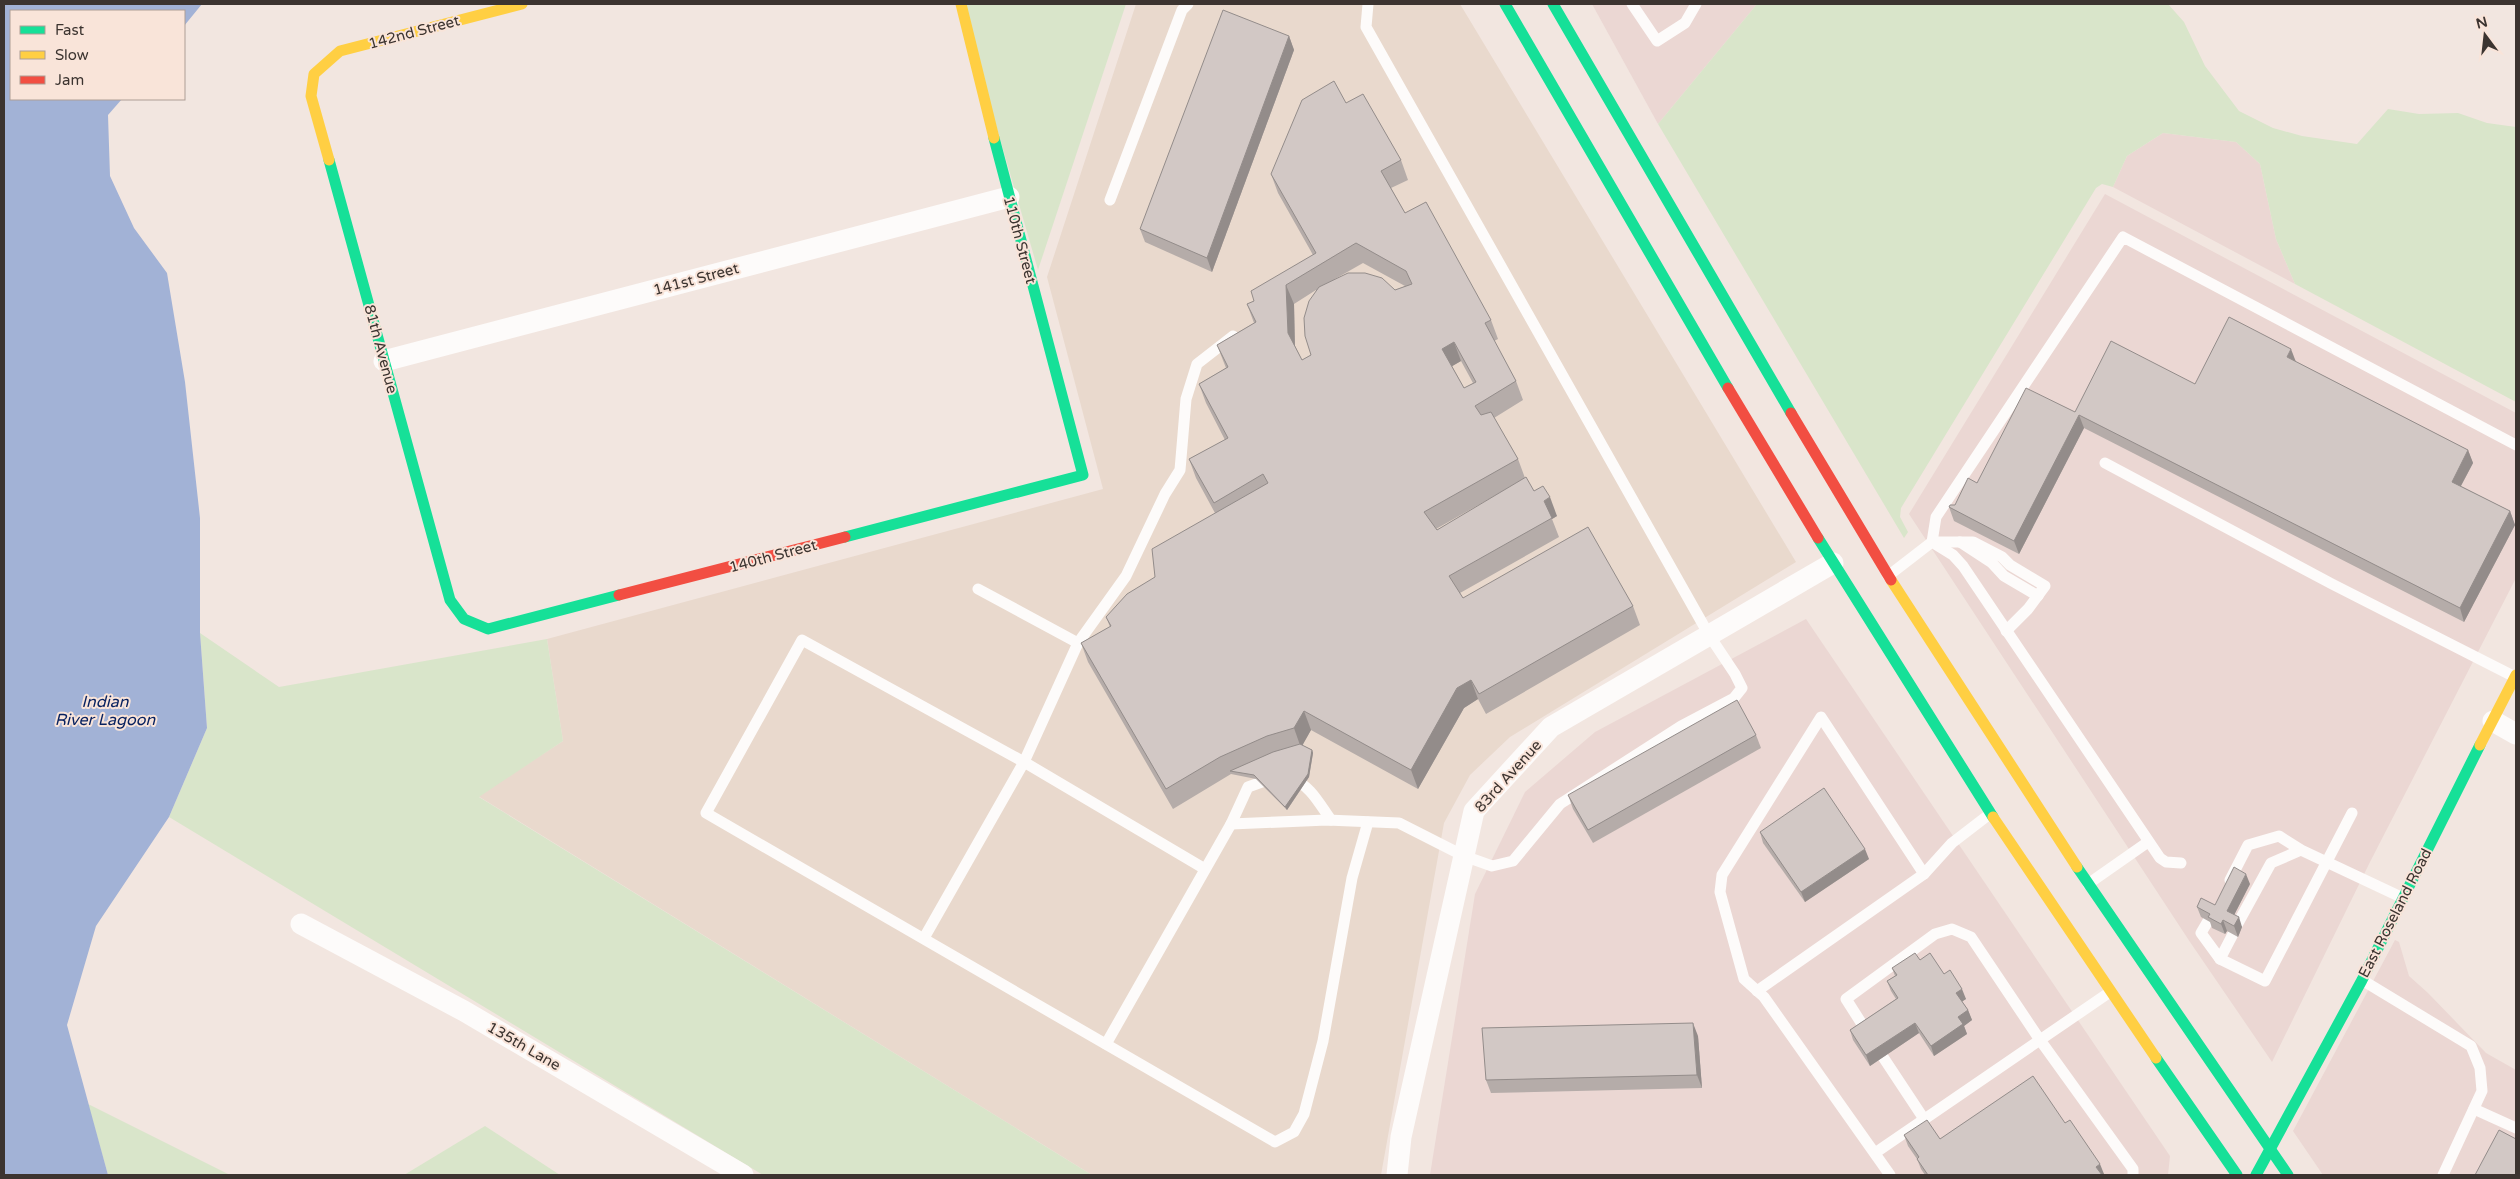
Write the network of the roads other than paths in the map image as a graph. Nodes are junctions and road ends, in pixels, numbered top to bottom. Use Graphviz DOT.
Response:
graph roads {
  1 [pos="522,4"];
  2 [pos="962,4"];
  3 [pos="1188,4"];
  4 [pos="1368,4"];
  5 [pos="1504,4"];
  6 [pos="1553,4"];
  7 [pos="1632,4"];
  8 [pos="1696,4"];
  9 [pos="314,74"];
  10 [pos="1009,197"];
  11 [pos="1110,200"];
  12 [pos="1233,336"];
  13 [pos="384,361"];
  14 [pos="2516,445"];
  15 [pos="2106,463"];
  16 [pos="1083,475"];
  17 [pos="1932,542"];
  18 [pos="1840,563"];
  19 [pos="1869,572"];
  20 [pos="1888,576"];
  21 [pos="978,589"];
  22 [pos="1897,590"];
  23 [pos="464,619"];
  24 [pos="2006,630"];
  25 [pos="1708,635"];
  26 [pos="1078,643"];
  27 [pos="2516,676"];
  28 [pos="2493,722"];
  29 [pos="2516,734"];
  30 [pos="1024,762"];
  31 [pos="2352,813"];
  32 [pos="1991,814"];
  33 [pos="1331,820"];
  34 [pos="1368,822"];
  35 [pos="1230,824"];
  36 [pos="2148,842"];
  37 [pos="2301,850"];
  38 [pos="1464,856"];
  39 [pos="2327,862"];
  40 [pos="2181,863"];
  41 [pos="1205,869"];
  42 [pos="1924,874"];
  43 [pos="2088,884"];
  44 [pos="2226,887"];
  45 [pos="2403,898"];
  46 [pos="2208,921"];
  47 [pos="302,924"];
  48 [pos="924,938"];
  49 [pos="2220,958"];
  50 [pos="2362,980"];
  51 [pos="1757,991"];
  52 [pos="2110,992"];
  53 [pos="1867,1032"];
  54 [pos="2040,1040"];
  55 [pos="1106,1044"];
  56 [pos="1883,1057"];
  57 [pos="2474,1109"];
  58 [pos="1924,1119"];
  59 [pos="2516,1128"];
  60 [pos="2269,1149"];
  61 [pos="1875,1153"];
  62 [pos="743,1175"];
  63 [pos="1397,1175"];
  64 [pos="1890,1175"];
  65 [pos="2133,1175"];
  66 [pos="2237,1175"];
  67 [pos="2256,1175"];
  68 [pos="2288,1175"];
  69 [pos="2444,1175"];
  1 -- 9 [label="main road, 142nd Street"];
  2 -- 10 [label="main road, 110th Street"];
  3 -- 11 [label="lane"];
  4 -- 25 [label="lane"];
  5 -- 18 [label="main road"];
  6 -- 20 [label="main road"];
  7 -- 8 [label="lane"];
  9 -- 13 [label="main road, 81th Avenue"];
  10 -- 13 [label="street, 141st Street"];
  10 -- 16 [label="main road, 110th Street"];
  12 -- 26 [label="lane"];
  13 -- 23 [label="main road, 81th Avenue"];
  14 -- 17 [label="lane"];
  15 -- 27 [label="lane"];
  16 -- 23 [label="main road, 140th Street"];
  17 -- 20 [label="lane"];
  17 -- 24 [label="lane"];
  17 -- 24 [label="lane"];
  18 -- 25 [label="street, 83rd Avenue"];
  18 -- 32 [label="main road"];
  19 -- 22 [label="main road"];
  20 -- 22 [label="main road"];
  21 -- 26 [label="lane"];
  22 -- 43 [label="main road"];
  24 -- 36 [label="lane"];
  25 -- 38 [label="street, 83rd Avenue"];
  25 -- 38 [label="lane"];
  26 -- 30 [label="lane"];
  27 -- 28 [label="main road, East Roseland Road"];
  28 -- 29 [label="street"];
  28 -- 45 [label="main road, East Roseland Road"];
  30 -- 41 [label="lane"];
  30 -- 48 [label="lane"];
  30 -- 48 [label="lane"];
  31 -- 39 [label="lane"];
  32 -- 42 [label="lane"];
  32 -- 52 [label="main road"];
  33 -- 34 [label="lane"];
  33 -- 35 [label="lane"];
  33 -- 35 [label="lane"];
  34 -- 38 [label="lane"];
  34 -- 55 [label="lane"];
  35 -- 41 [label="lane"];
  36 -- 40 [label="lane"];
  36 -- 43 [label="lane"];
  37 -- 39 [label="lane"];
  37 -- 44 [label="lane"];
  37 -- 49 [label="lane"];
  38 -- 63 [label="street, 83rd Avenue"];
  39 -- 45 [label="lane"];
  39 -- 49 [label="lane"];
  41 -- 55 [label="lane"];
  42 -- 51 [label="lane"];
  42 -- 51 [label="lane"];
  43 -- 60 [label="main road"];
  45 -- 50 [label="main road, East Roseland Road"];
  46 -- 49 [label="lane"];
  47 -- 62 [label="street, 135th Lane"];
  48 -- 55 [label="lane"];
  50 -- 57 [label="lane"];
  50 -- 60 [label="main road, East Roseland Road"];
  51 -- 61 [label="lane"];
  52 -- 54 [label="lane"];
  52 -- 66 [label="main road"];
  53 -- 54 [label="lane"];
  54 -- 58 [label="lane"];
  54 -- 65 [label="lane"];
  56 -- 58 [label="lane"];
  57 -- 59 [label="lane"];
  57 -- 69 [label="lane"];
  58 -- 61 [label="lane"];
  60 -- 67 [label="main road, East Roseland Road"];
  60 -- 68 [label="main road"];
  61 -- 64 [label="lane"];
}
